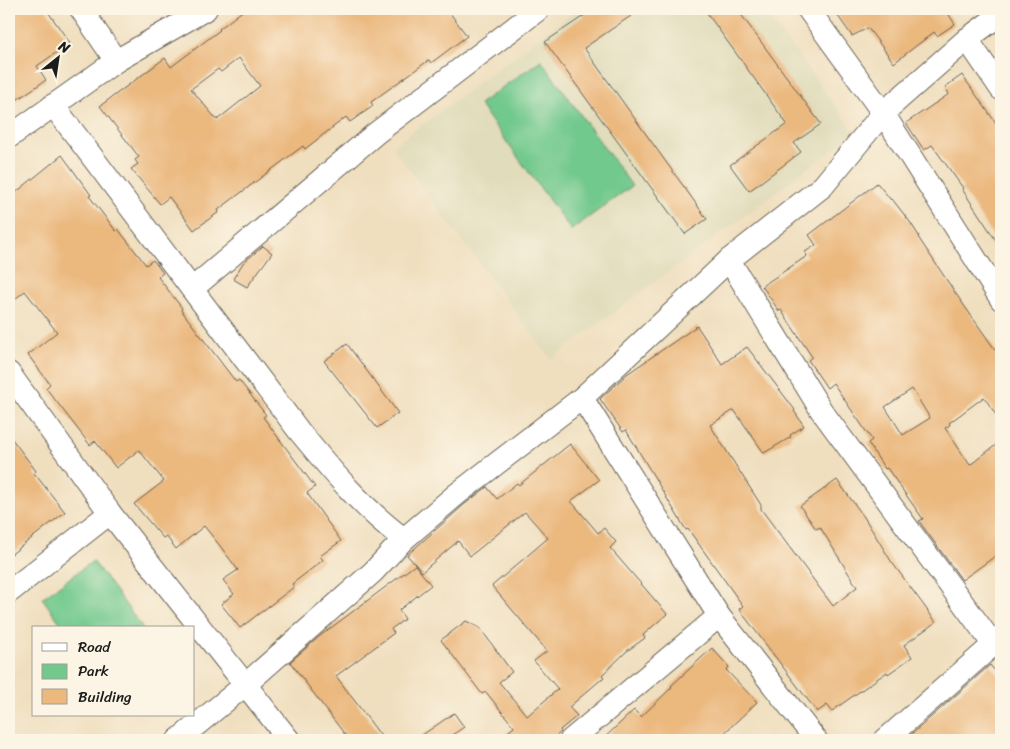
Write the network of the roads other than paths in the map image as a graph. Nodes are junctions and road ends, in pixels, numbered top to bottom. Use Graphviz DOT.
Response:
graph roads {
  1 [pos="81,9"];
  2 [pos="206,9"];
  3 [pos="539,9"];
  4 [pos="808,9"];
  5 [pos="1001,14"];
  6 [pos="967,39"];
  7 [pos="116,61"];
  8 [pos="1001,89"];
  9 [pos="53,105"];
  10 [pos="883,113"];
  11 [pos="9,137"];
  12 [pos="729,260"];
  13 [pos="192,289"];
  14 [pos="1001,299"];
  15 [pos="9,373"];
  16 [pos="582,398"];
  17 [pos="110,513"];
  18 [pos="404,539"];
  19 [pos="9,592"];
  20 [pos="718,616"];
  21 [pos="997,641"];
  22 [pos="245,685"];
  23 [pos="178,740"];
  24 [pos="289,740"];
  25 [pos="571,740"];
  26 [pos="816,740"];
  27 [pos="885,740"];
  1 -- 7 [label="street"];
  2 -- 7 [label="street"];
  3 -- 13 [label="street"];
  4 -- 10 [label="street"];
  5 -- 6 [label="street"];
  6 -- 8 [label="street"];
  6 -- 10 [label="street"];
  7 -- 9 [label="street"];
  9 -- 11 [label="street"];
  9 -- 13 [label="street"];
  10 -- 12 [label="street"];
  10 -- 14 [label="street"];
  12 -- 16 [label="street"];
  12 -- 21 [label="street"];
  13 -- 18 [label="street"];
  15 -- 17 [label="street"];
  16 -- 18 [label="street"];
  16 -- 20 [label="street"];
  17 -- 19 [label="street"];
  17 -- 22 [label="street"];
  18 -- 22 [label="street"];
  20 -- 25 [label="street"];
  20 -- 26 [label="street"];
  21 -- 27 [label="street"];
  22 -- 23 [label="street"];
  22 -- 24 [label="street"];
}
